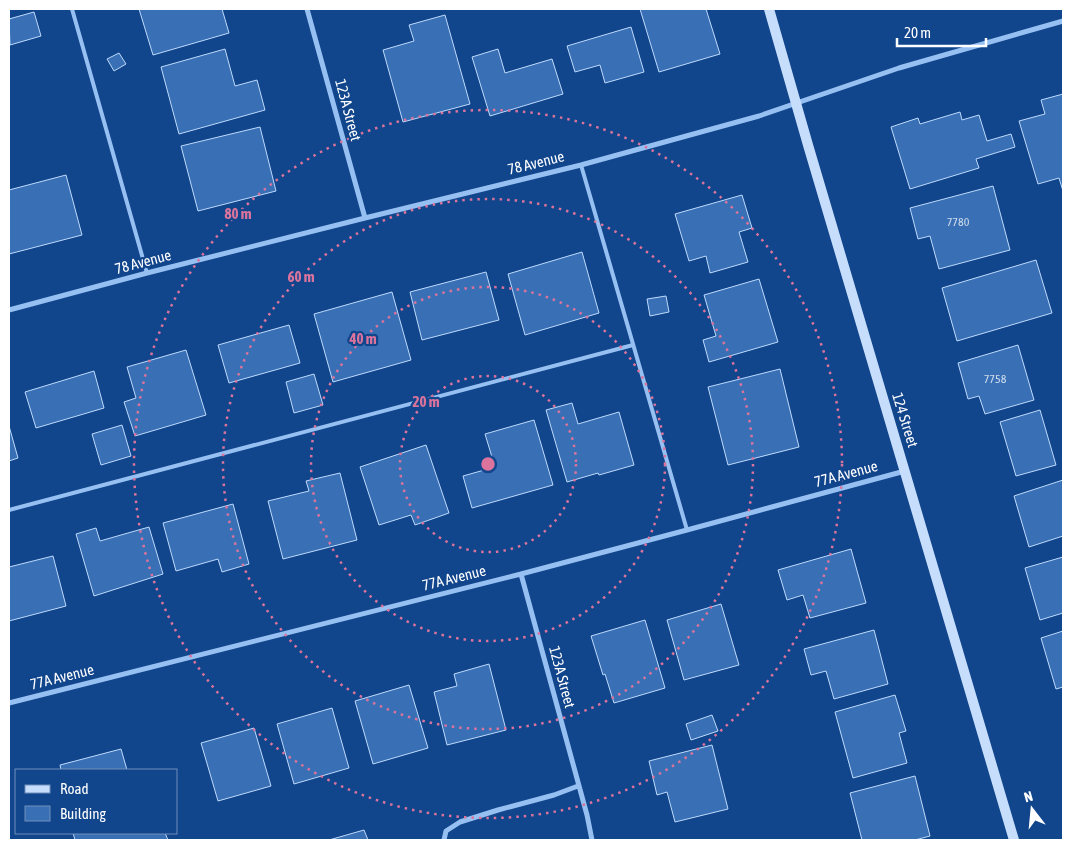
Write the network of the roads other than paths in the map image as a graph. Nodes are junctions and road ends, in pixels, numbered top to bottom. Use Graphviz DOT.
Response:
graph roads {
  1 [pos="72,9"];
  2 [pos="308,9"];
  3 [pos="769,9"];
  4 [pos="1063,21"];
  5 [pos="796,103"];
  6 [pos="581,165"];
  7 [pos="364,218"];
  8 [pos="147,274"];
  9 [pos="9,310"];
  10 [pos="633,346"];
  11 [pos="904,471"];
  12 [pos="9,510"];
  13 [pos="687,530"];
  14 [pos="521,574"];
  15 [pos="9,703"];
  16 [pos="578,786"];
  17 [pos="444,840"];
  18 [pos="592,840"];
  19 [pos="1014,840"];
  1 -- 8 [label="lane"];
  2 -- 7 [label="street, 123A Street"];
  3 -- 5 [label="street, 124 Street"];
  4 -- 5 [label="street, 78 Avenue"];
  5 -- 6 [label="street, 78 Avenue"];
  5 -- 11 [label="street, 124 Street"];
  6 -- 7 [label="street, 78 Avenue"];
  6 -- 10 [label="lane"];
  7 -- 8 [label="street, 78 Avenue"];
  8 -- 9 [label="street, 78 Avenue"];
  10 -- 12 [label="lane"];
  10 -- 13 [label="lane"];
  11 -- 13 [label="street, 77A Avenue"];
  11 -- 19 [label="street, 124 Street"];
  13 -- 14 [label="street, 77A Avenue"];
  14 -- 15 [label="street, 77A Avenue"];
  14 -- 16 [label="street, 123A Street"];
  16 -- 17 [label="street"];
  16 -- 18 [label="street, 123A Street"];
}
